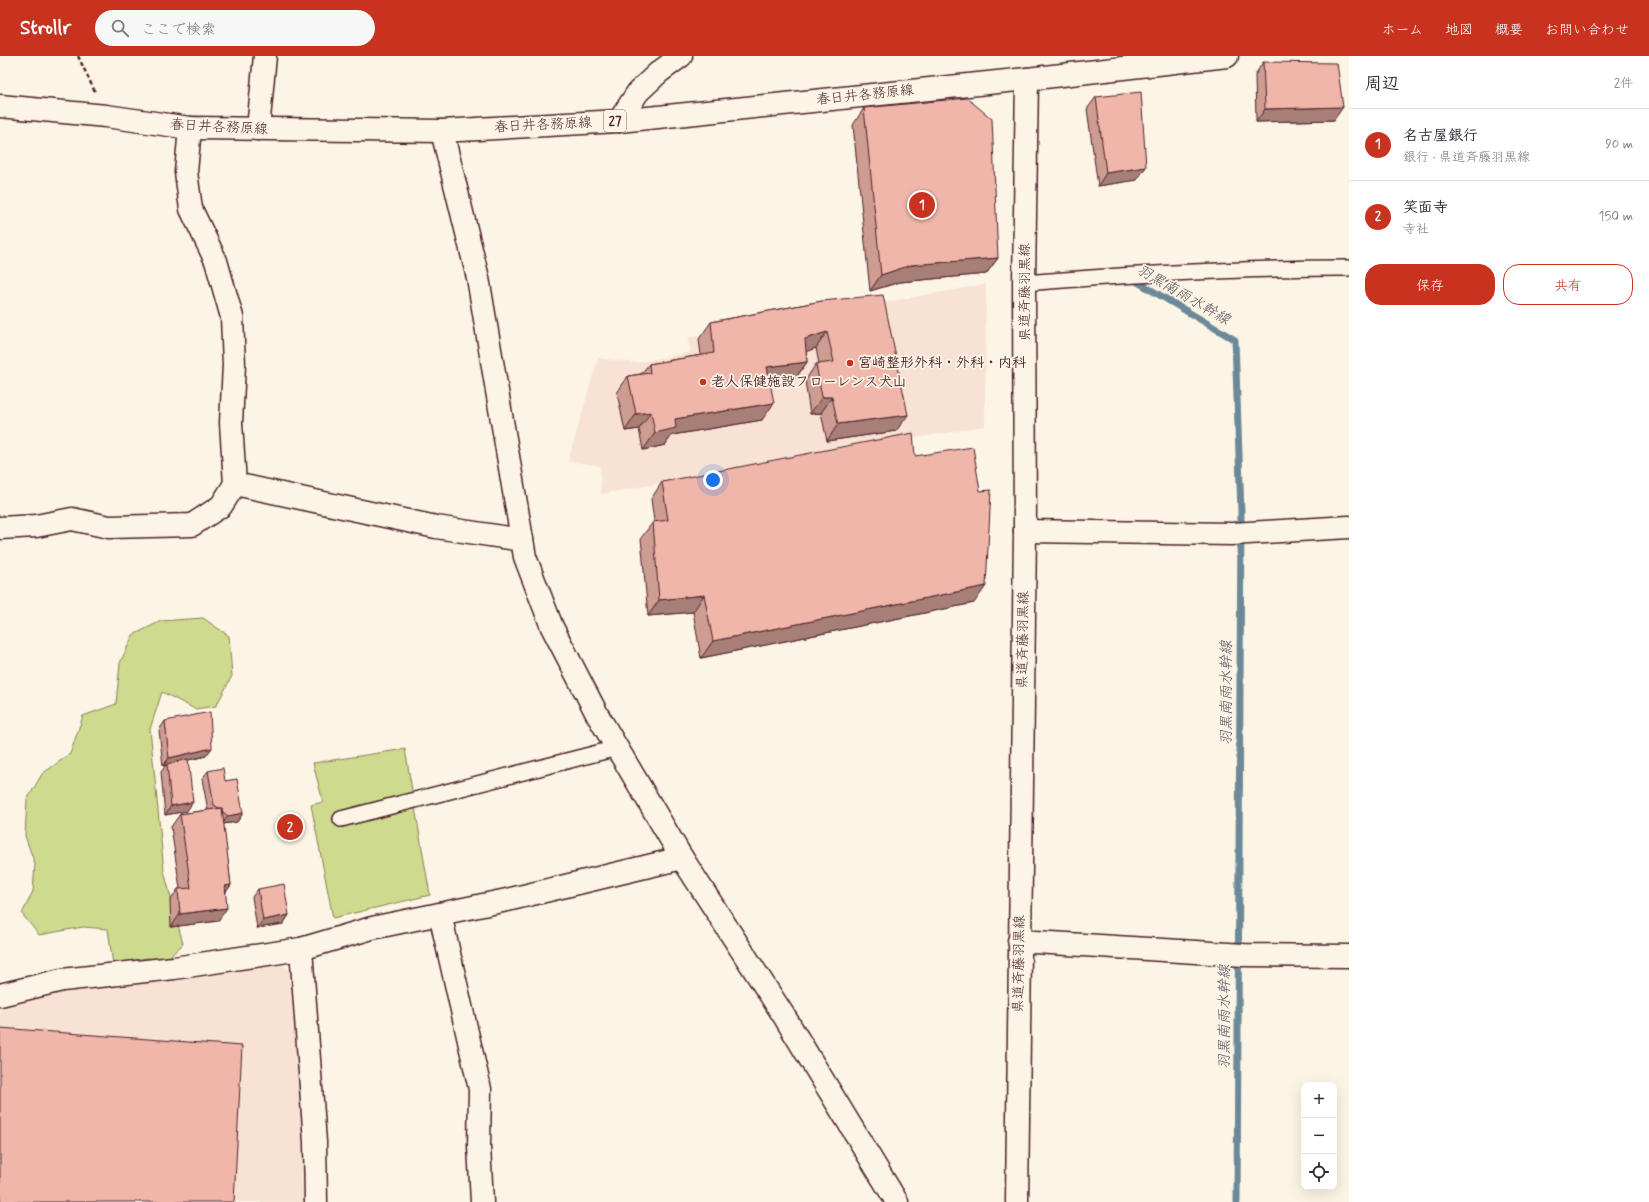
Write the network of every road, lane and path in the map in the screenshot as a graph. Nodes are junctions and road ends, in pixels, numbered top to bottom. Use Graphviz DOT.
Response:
graph roads {
  1 [pos="78,56"];
  2 [pos="265,56"];
  3 [pos="681,56"];
  4 [pos="1227,56"];
  5 [pos="1026,79"];
  6 [pos="0,106"];
  7 [pos="106,116"];
  8 [pos="619,121"];
  9 [pos="190,128"];
  10 [pos="258,129"];
  11 [pos="442,132"];
  12 [pos="1349,268"];
  13 [pos="1024,283"];
  14 [pos="235,484"];
  15 [pos="1349,527"];
  16 [pos="0,528"];
  17 [pos="1025,531"];
  18 [pos="522,540"];
  19 [pos="617,748"];
  20 [pos="341,819"];
  21 [pos="682,858"];
  22 [pos="440,914"];
  23 [pos="1019,940"];
  24 [pos="301,949"];
  25 [pos="1349,956"];
  26 [pos="0,995"];
  27 [pos="316,1202"];
  28 [pos="482,1202"];
  29 [pos="897,1202"];
  30 [pos="1017,1202"];
  1 -- 7 [label="path"];
  2 -- 10 [label="street"];
  3 -- 8 [label="street"];
  4 -- 5 [label="street, 春日井各務原線 / 27"];
  5 -- 8 [label="street, 春日井各務原線 / 27"];
  5 -- 13 [label="street, 県道斉藤羽黒線"];
  6 -- 7 [label="street, 春日井各務原線 / 27"];
  7 -- 9 [label="street, 春日井各務原線 / 27"];
  8 -- 11 [label="street, 春日井各務原線 / 27"];
  9 -- 10 [label="street, 春日井各務原線 / 27"];
  9 -- 14 [label="street"];
  10 -- 11 [label="street, 春日井各務原線 / 27"];
  11 -- 18 [label="street"];
  12 -- 13 [label="lane"];
  13 -- 17 [label="street, 県道斉藤羽黒線"];
  14 -- 16 [label="street"];
  14 -- 18 [label="street"];
  15 -- 17 [label="street"];
  17 -- 23 [label="street, 県道斉藤羽黒線"];
  18 -- 19 [label="street"];
  19 -- 20 [label="lane"];
  19 -- 21 [label="street"];
  21 -- 22 [label="street"];
  21 -- 29 [label="street"];
  22 -- 24 [label="street"];
  22 -- 28 [label="street"];
  23 -- 25 [label="street"];
  23 -- 30 [label="street, 県道斉藤羽黒線"];
  24 -- 26 [label="street"];
  24 -- 27 [label="street"];
}
